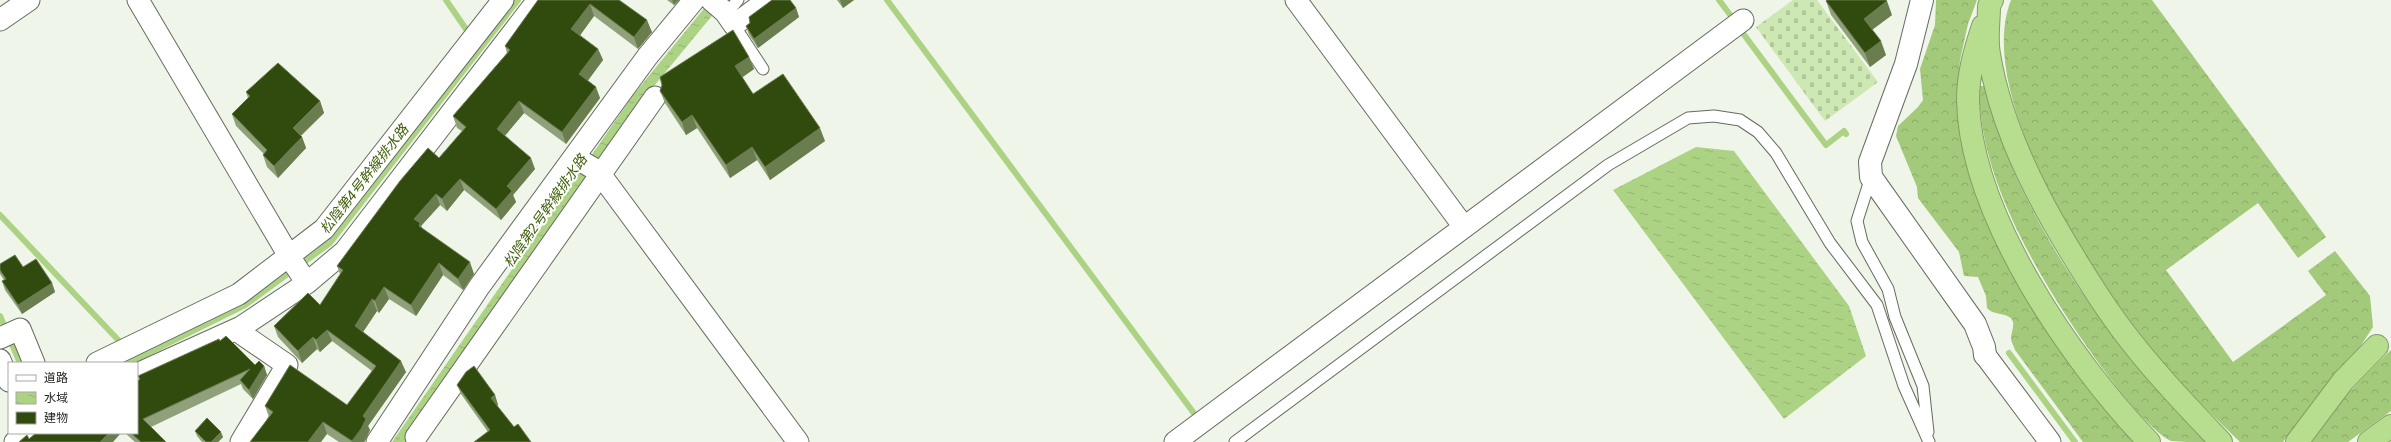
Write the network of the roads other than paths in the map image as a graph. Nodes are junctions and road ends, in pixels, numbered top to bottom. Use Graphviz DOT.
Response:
graph roads {
  1 [pos="29,0"];
  2 [pos="138,0"];
  3 [pos="503,0"];
  4 [pos="538,0"];
  5 [pos="694,0"];
  6 [pos="768,0"];
  7 [pos="1296,0"];
  8 [pos="1922,0"];
  9 [pos="1991,3"];
  10 [pos="727,10"];
  11 [pos="0,20"];
  12 [pos="1743,20"];
  13 [pos="763,69"];
  14 [pos="655,97"];
  15 [pos="577,158"];
  16 [pos="599,173"];
  17 [pos="1871,177"];
  18 [pos="1464,227"];
  19 [pos="298,269"];
  20 [pos="236,330"];
  21 [pos="7,335"];
  22 [pos="2377,346"];
  23 [pos="1984,355"];
  24 [pos="0,360"];
  25 [pos="34,362"];
  26 [pos="99,362"];
  27 [pos="138,374"];
  28 [pos="8,379"];
  29 [pos="2391,426"];
  30 [pos="24,434"];
  31 [pos="397,435"];
  32 [pos="15,442"];
  33 [pos="241,442"];
  34 [pos="798,442"];
  35 [pos="1175,442"];
  36 [pos="1235,442"];
  37 [pos="1929,442"];
  38 [pos="2050,442"];
  39 [pos="2149,442"];
  40 [pos="2221,442"];
  41 [pos="2297,442"];
  42 [pos="2368,442"];
  1 -- 11 [label="street"];
  2 -- 19 [label="street"];
  3 -- 19 [label="street"];
  4 -- 19 [label="street"];
  5 -- 15 [label="street"];
  6 -- 10 [label="street"];
  7 -- 18 [label="street"];
  8 -- 17 [label="street"];
  9 -- 39 [label="highway"];
  9 -- 40 [label="highway"];
  10 -- 13 [label="lane"];
  12 -- 18 [label="street"];
  14 -- 16 [label="street"];
  15 -- 16 [label="street"];
  15 -- 31 [label="street"];
  16 -- 31 [label="street"];
  16 -- 34 [label="street"];
  17 -- 23 [label="street"];
  17 -- 37 [label="lane"];
  18 -- 35 [label="street"];
  19 -- 20 [label="street"];
  19 -- 26 [label="street"];
  20 -- 27 [label="street"];
  20 -- 33 [label="street"];
  21 -- 25 [label="street"];
  22 -- 41 [label="highway"];
  23 -- 38 [label="street"];
  24 -- 28 [label="street"];
  29 -- 42 [label="highway"];
  30 -- 32 [label="street"];
  36 -- 37 [label="lane"];
}
